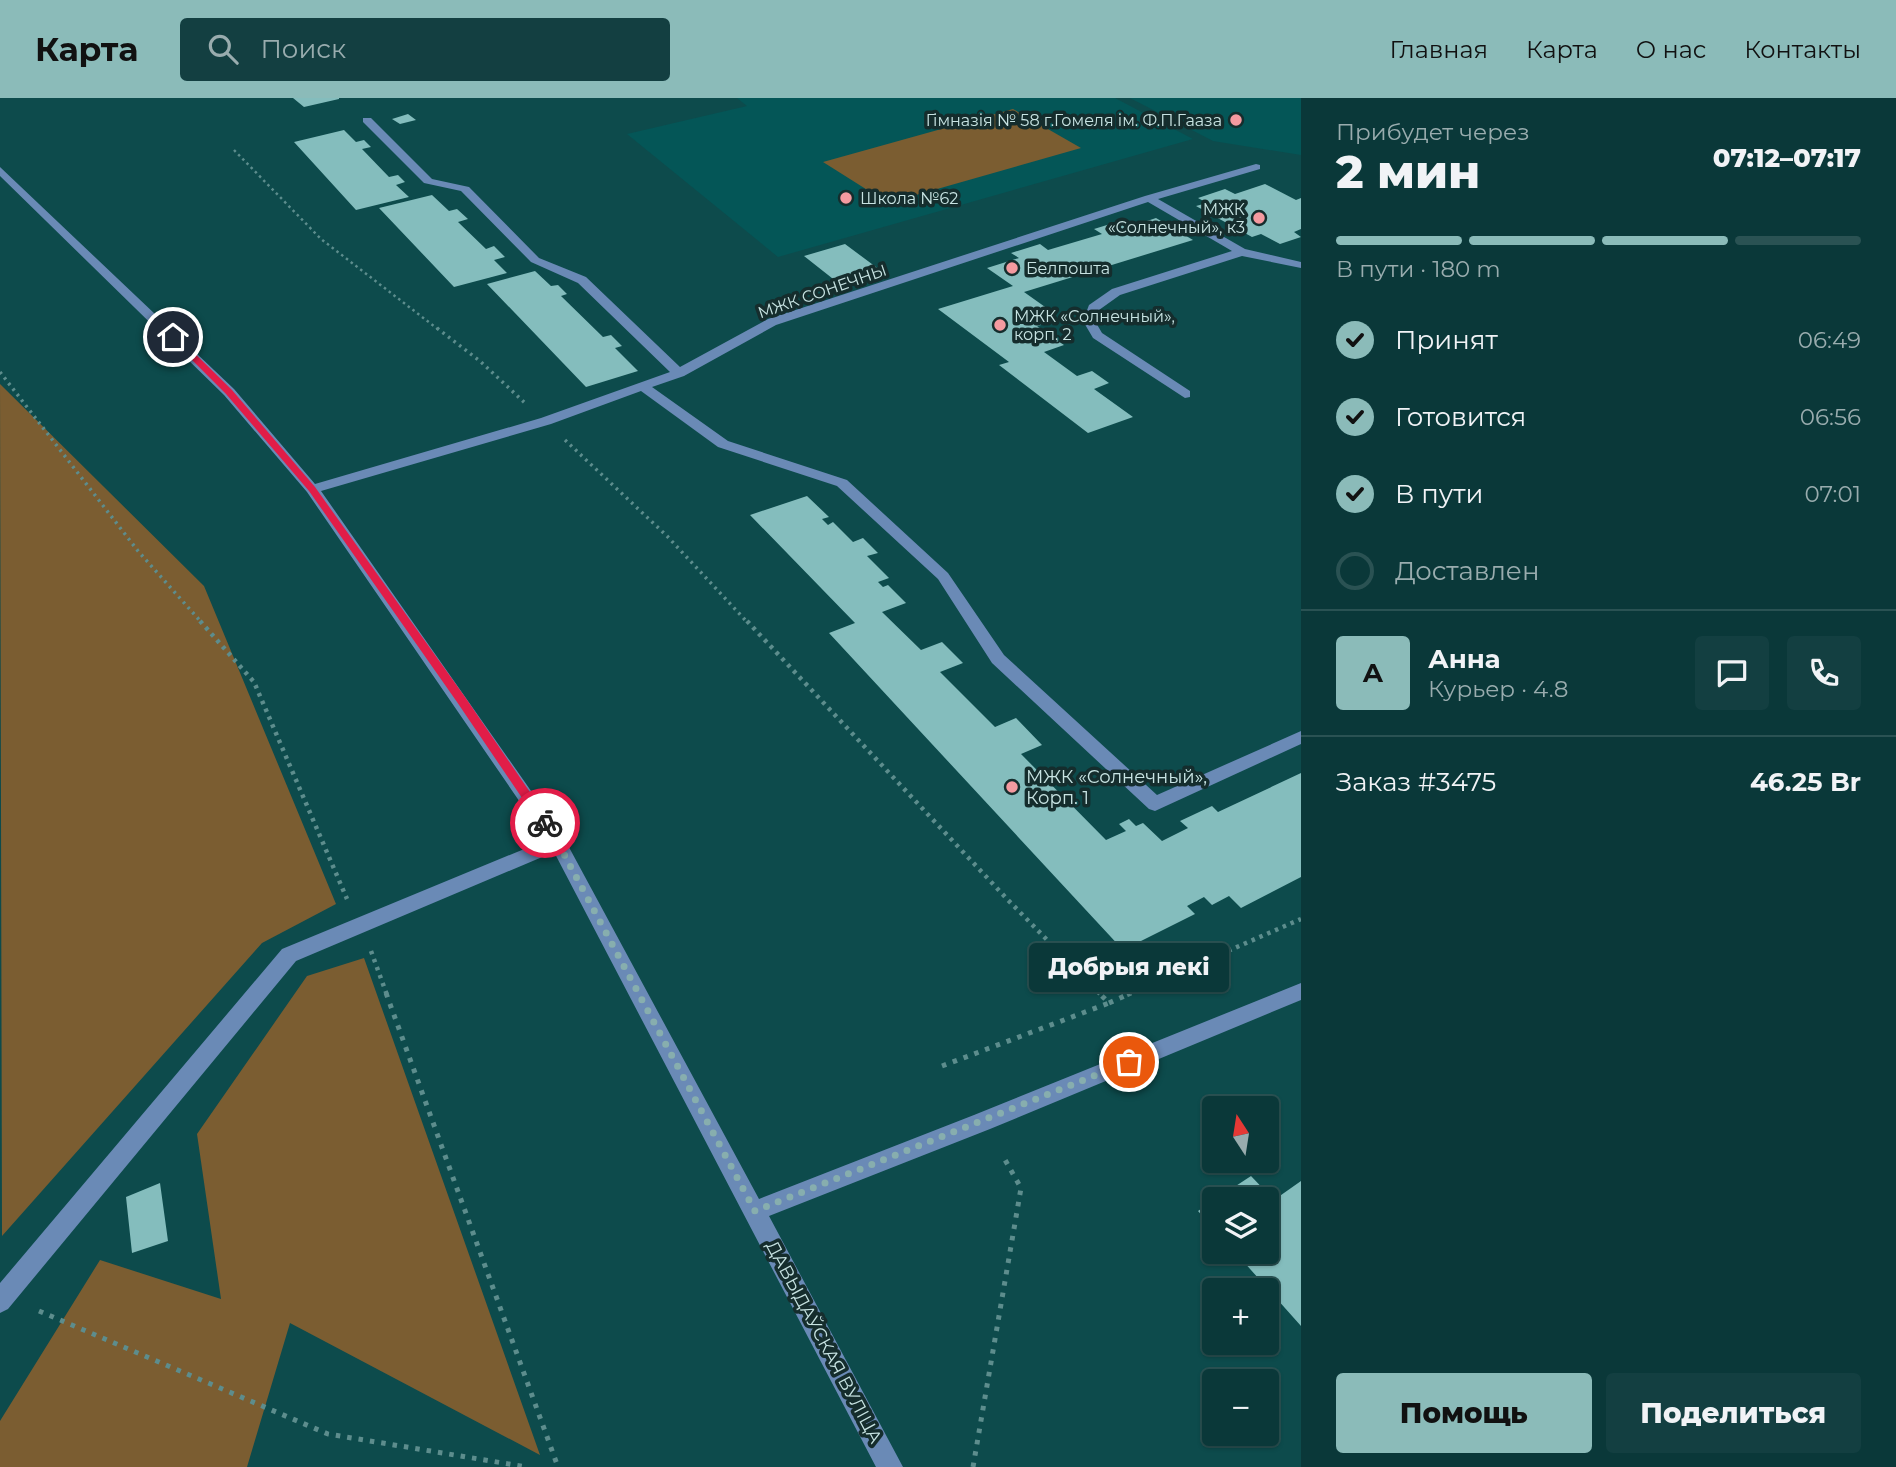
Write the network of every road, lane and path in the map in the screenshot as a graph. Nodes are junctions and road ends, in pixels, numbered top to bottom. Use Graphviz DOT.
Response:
graph roads {
  1 [pos="367,120"];
  2 [pos="234,150"];
  3 [pos="1256,167"];
  4 [pos="0,170"];
  5 [pos="1149,198"];
  6 [pos="1241,252"];
  7 [pos="1301,265"];
  8 [pos="0,372"];
  9 [pos="679,373"];
  10 [pos="644,387"];
  11 [pos="1185,394"];
  12 [pos="546,421"];
  13 [pos="312,489"];
  14 [pos="1301,737"];
  15 [pos="558,843"];
  16 [pos="1301,919"];
  17 [pos="360,925"];
  18 [pos="1301,991"];
  19 [pos="1109,1003"];
  20 [pos="942,1066"];
  21 [pos="1004,1158"];
  22 [pos="755,1211"];
  23 [pos="0,1301"];
  24 [pos="39,1311"];
  25 [pos="527,1467"];
  26 [pos="558,1467"];
  27 [pos="890,1467"];
  28 [pos="973,1467"];
  1 -- 9 [label="street"];
  2 -- 12 [label="path"];
  3 -- 5 [label="street, МЖК СОНЕЧНЫ"];
  4 -- 13 [label="street, ДАВЫДАЎСКАЯ ВУЛІЦА"];
  5 -- 6 [label="street"];
  5 -- 9 [label="street, МЖК СОНЕЧНЫ"];
  6 -- 7 [label="street"];
  6 -- 11 [label="street"];
  8 -- 17 [label="path"];
  9 -- 10 [label="street, МЖК СОНЕЧНЫ"];
  10 -- 12 [label="street, МЖК СОНЕЧНЫ"];
  10 -- 14 [label="street"];
  12 -- 13 [label="street, МЖК СОНЕЧНЫ"];
  12 -- 19 [label="path"];
  13 -- 15 [label="street, ДАВЫДАЎСКАЯ ВУЛІЦА"];
  15 -- 17 [label="street"];
  15 -- 22 [label="street, ДАВЫДАЎСКАЯ ВУЛІЦА"];
  16 -- 19 [label="path"];
  17 -- 23 [label="street"];
  17 -- 26 [label="path"];
  18 -- 22 [label="street"];
  19 -- 20 [label="path"];
  21 -- 28 [label="path"];
  22 -- 27 [label="street, ДАВЫДАЎСКАЯ ВУЛІЦА"];
  24 -- 25 [label="path"];
}
